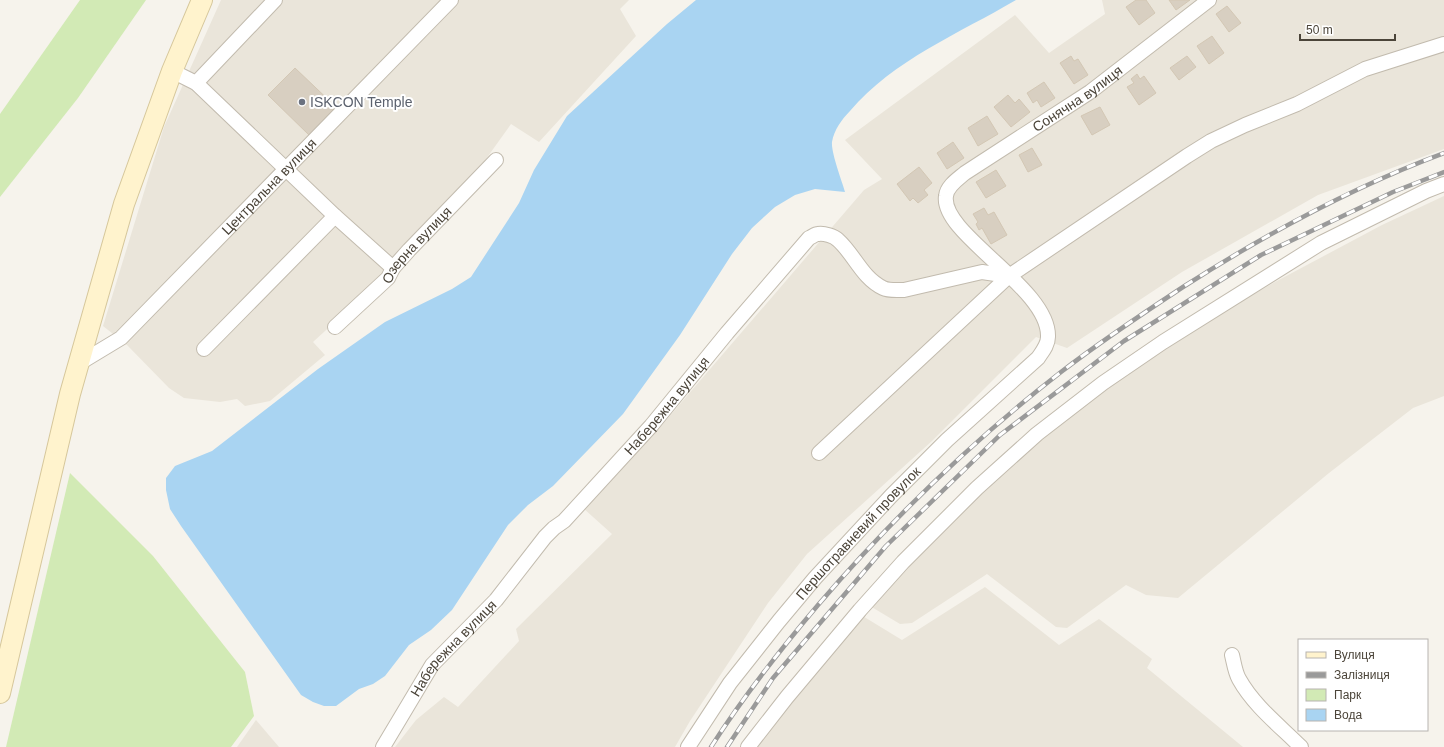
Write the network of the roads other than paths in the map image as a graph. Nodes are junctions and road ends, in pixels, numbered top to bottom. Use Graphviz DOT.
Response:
graph roads {
  1 [pos="202,0"];
  2 [pos="275,0"];
  3 [pos="451,0"];
  4 [pos="1209,0"];
  5 [pos="1444,44"];
  6 [pos="172,71"];
  7 [pos="196,83"];
  8 [pos="496,160"];
  9 [pos="286,170"];
  10 [pos="1444,184"];
  11 [pos="334,216"];
  12 [pos="393,268"];
  13 [pos="1009,276"];
  14 [pos="336,327"];
  15 [pos="204,349"];
  16 [pos="78,364"];
  17 [pos="819,453"];
  18 [pos="1232,655"];
  19 [pos="0,693"];
  20 [pos="383,747"];
  21 [pos="688,747"];
  22 [pos="748,747"];
  23 [pos="1301,747"];
  1 -- 6 [label="main road"];
  2 -- 7 [label="street"];
  3 -- 9 [label="street, Центральна вулиця"];
  4 -- 13 [label="street, Сонячна вулиця"];
  5 -- 13 [label="street"];
  6 -- 7 [label="street"];
  6 -- 16 [label="main road"];
  7 -- 9 [label="street"];
  8 -- 12 [label="street, Озерна вулиця"];
  9 -- 11 [label="street"];
  9 -- 16 [label="street, Центральна вулиця"];
  10 -- 22 [label="street"];
  11 -- 12 [label="street"];
  11 -- 15 [label="street"];
  12 -- 14 [label="street, Озерна вулиця"];
  13 -- 17 [label="street"];
  13 -- 20 [label="street, Набережна вулиця"];
  13 -- 21 [label="street, Першотравневий провулок"];
  16 -- 19 [label="main road"];
  18 -- 23 [label="street"];
}
